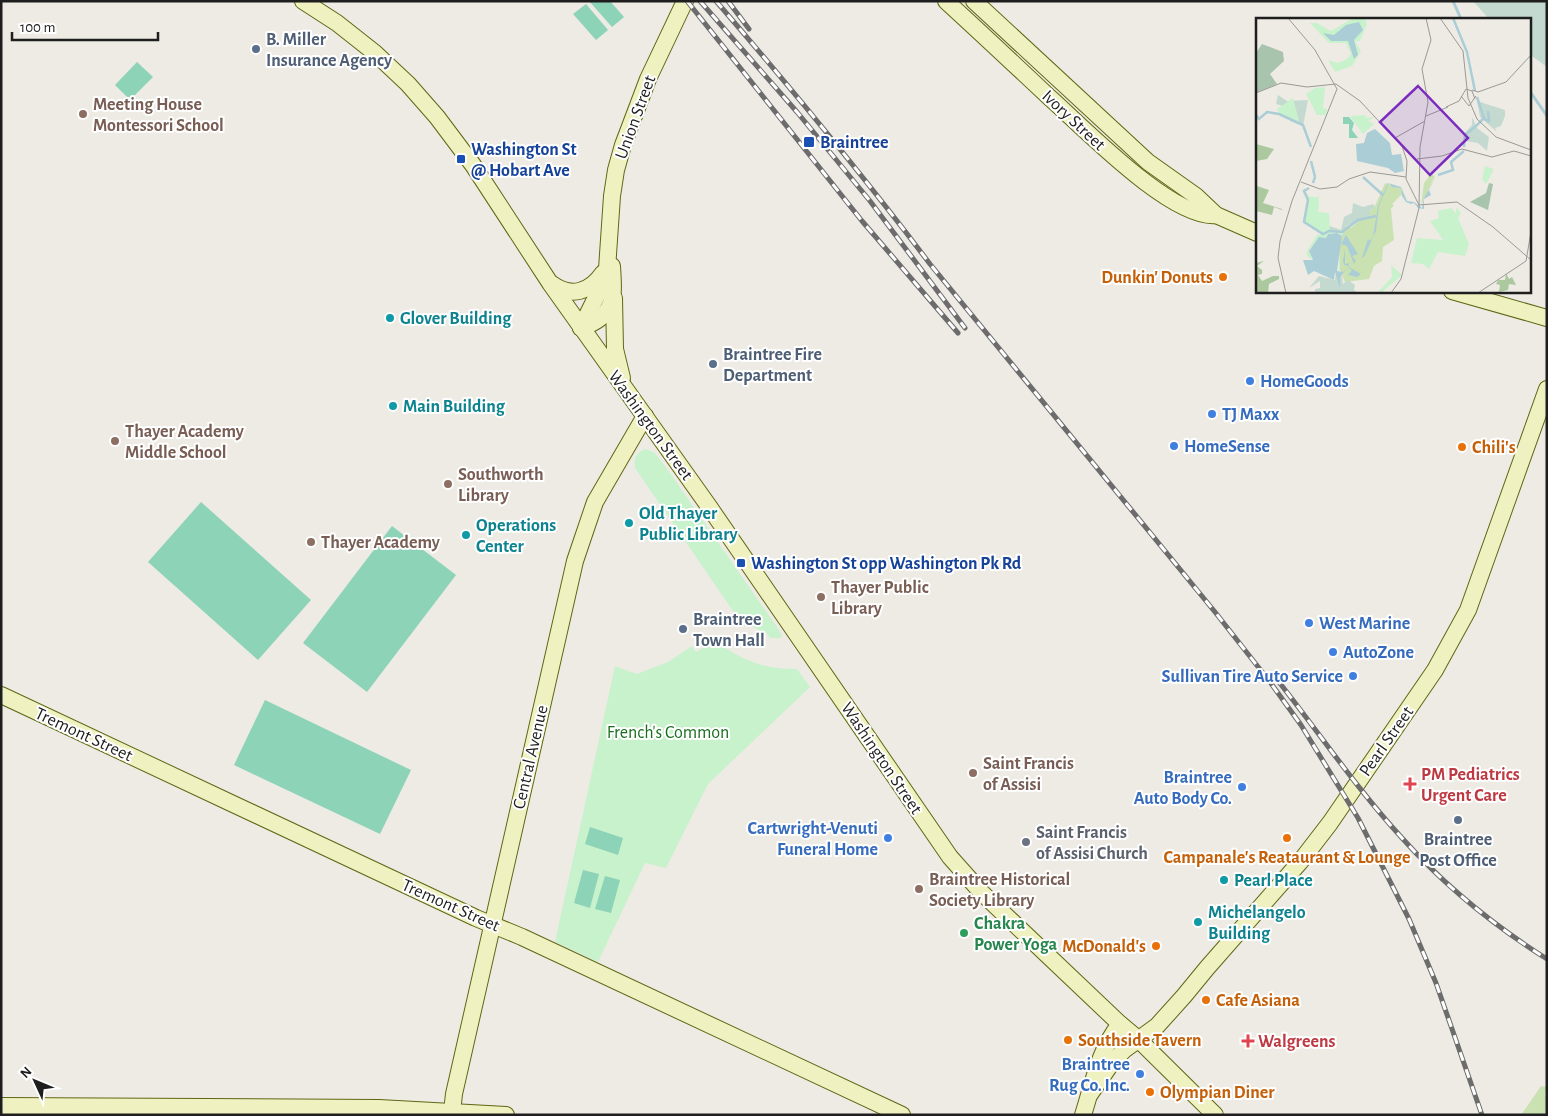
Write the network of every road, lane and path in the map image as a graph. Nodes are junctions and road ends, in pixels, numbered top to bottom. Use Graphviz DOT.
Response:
graph roads {
  1 [pos="304,1"];
  2 [pos="685,1"];
  3 [pos="946,1"];
  4 [pos="974,1"];
  5 [pos="1216,215"];
  6 [pos="1256,233"];
  7 [pos="610,239"];
  8 [pos="550,283"];
  9 [pos="1456,292"];
  10 [pos="614,294"];
  11 [pos="1547,318"];
  12 [pos="581,328"];
  13 [pos="1547,389"];
  14 [pos="625,390"];
  15 [pos="644,416"];
  16 [pos="1,694"];
  17 [pos="492,925"];
  18 [pos="1120,1024"];
  19 [pos="1138,1039"];
  20 [pos="1090,1094"];
  21 [pos="1,1106"];
  22 [pos="452,1112"];
  23 [pos="506,1115"];
  24 [pos="902,1115"];
  25 [pos="1083,1115"];
  26 [pos="1215,1115"];
  1 -- 8 [label="main road, Washington Street"];
  2 -- 7 [label="main road, Union Street"];
  3 -- 5 [label="main road, Ivory Street"];
  4 -- 5 [label="main road, Ivory Street"];
  5 -- 6 [label="main road, Ivory Street"];
  7 -- 8 [label="main road"];
  7 -- 10 [label="main road, Union Street"];
  7 -- 12 [label="main road, Union Street"];
  8 -- 12 [label="main road, Washington Street"];
  9 -- 11 [label="main road"];
  10 -- 12 [label="main road"];
  10 -- 14 [label="main road, Union Street"];
  12 -- 14 [label="main road, Washington Street"];
  13 -- 19 [label="main road, Pearl Street"];
  14 -- 15 [label="main road, Washington Street"];
  15 -- 17 [label="main road, Central Avenue"];
  15 -- 18 [label="main road, Washington Street"];
  16 -- 17 [label="main road, Tremont Street"];
  17 -- 22 [label="main road, Central Avenue"];
  17 -- 24 [label="main road, Tremont Street"];
  18 -- 19 [label="main road, Washington Street"];
  18 -- 20 [label="main road"];
  19 -- 20 [label="main road"];
  19 -- 26 [label="main road, Washington Street"];
  20 -- 25 [label="main road"];
  21 -- 22 [label="main road"];
  22 -- 23 [label="main road"];
}
